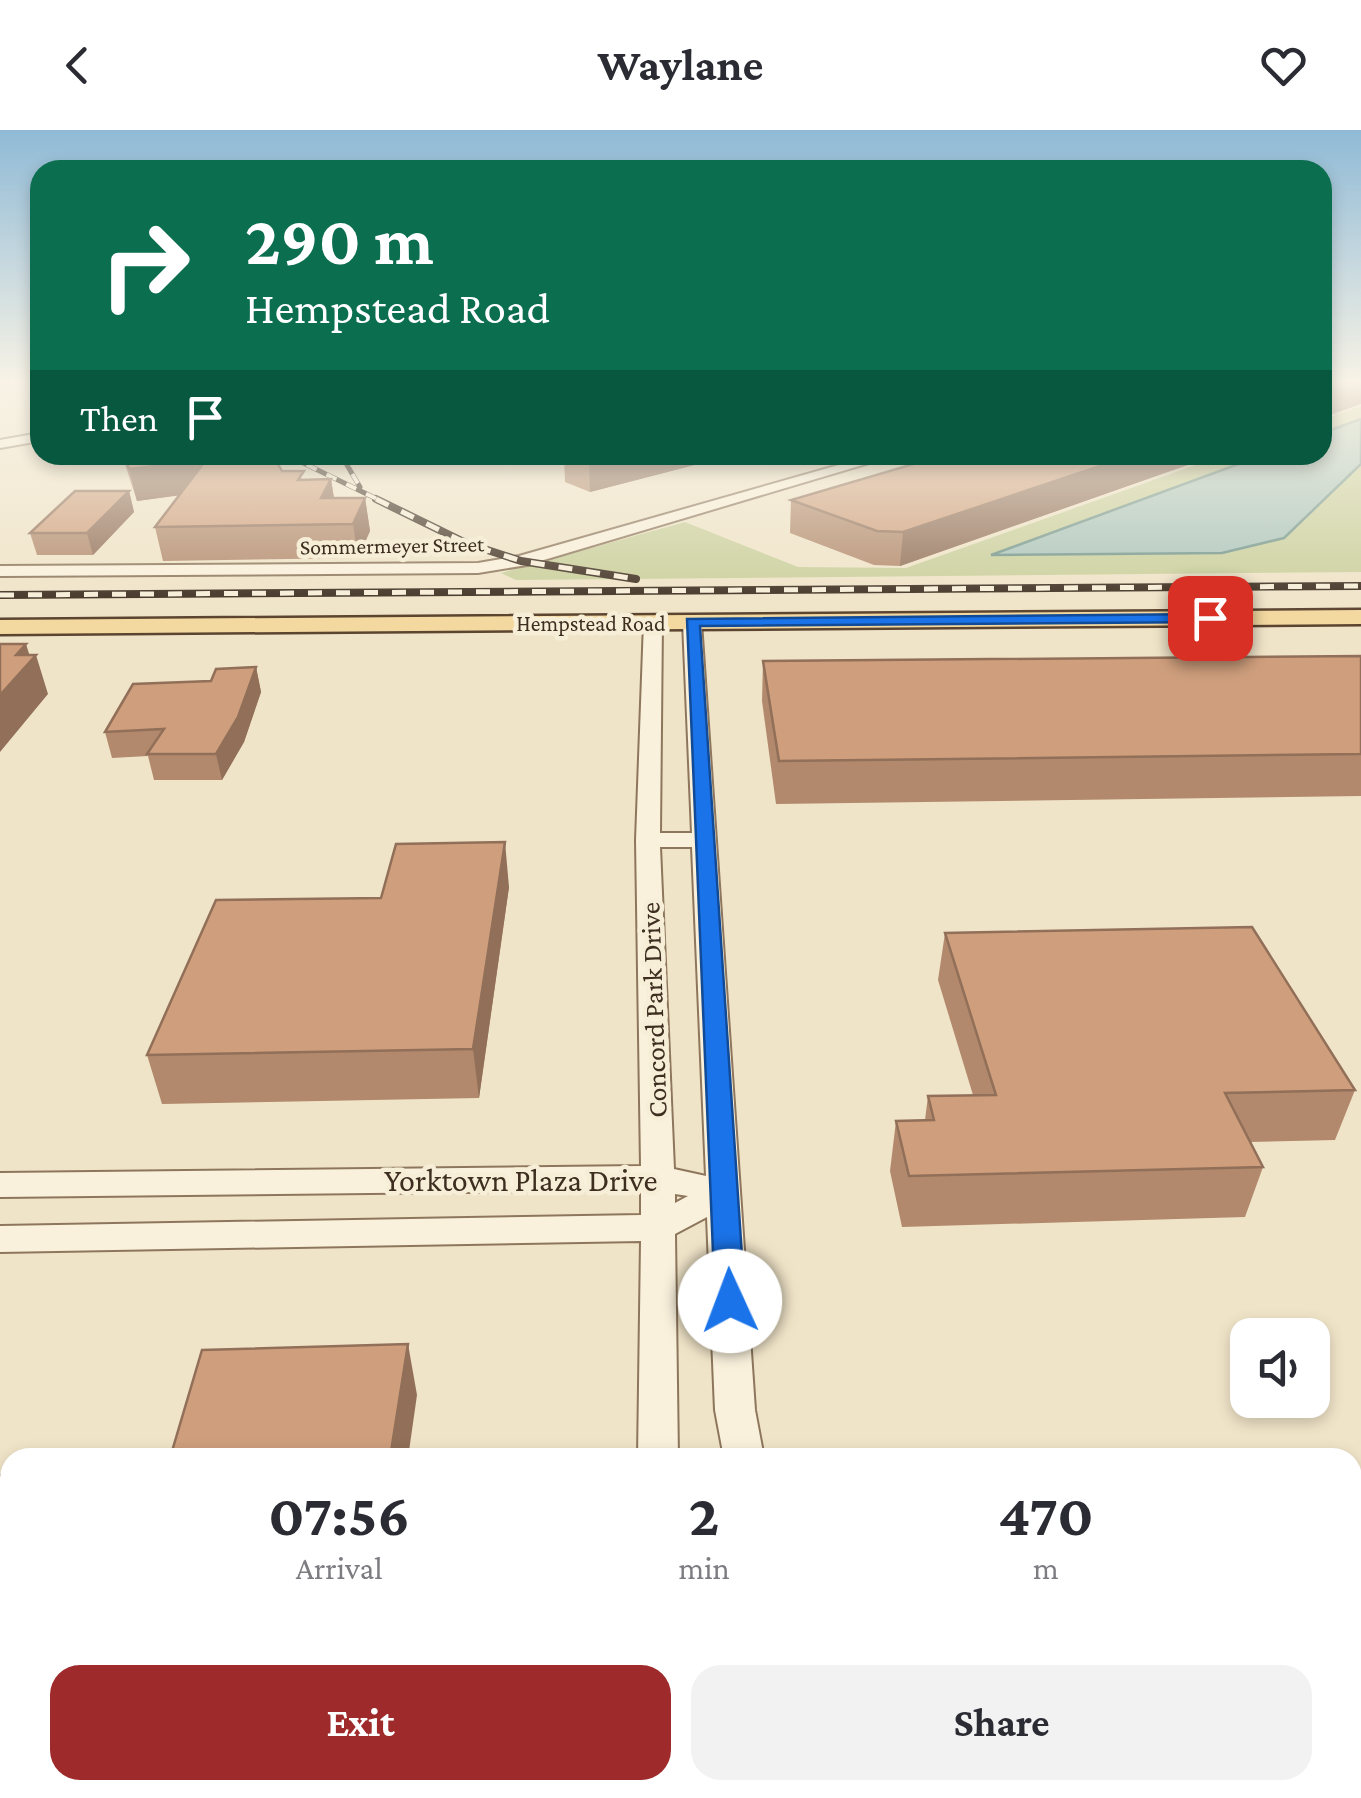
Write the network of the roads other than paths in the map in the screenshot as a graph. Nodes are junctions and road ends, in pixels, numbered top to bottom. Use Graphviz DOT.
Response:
graph roads {
  1 [pos="855,465"];
  2 [pos="0,571"];
  3 [pos="1361,617"];
  4 [pos="654,622"];
  5 [pos="692,622"];
  6 [pos="0,627"];
  7 [pos="648,840"];
  8 [pos="704,840"];
  9 [pos="658,1178"];
  10 [pos="15,1185"];
  11 [pos="726,1192"];
  12 [pos="0,1207"];
  13 [pos="656,1228"];
  14 [pos="0,1239"];
  15 [pos="658,1448"];
  16 [pos="742,1448"];
  1 -- 2 [label="street, Sommermeyer Street"];
  3 -- 5 [label="main road, Hempstead Road"];
  4 -- 5 [label="main road, Hempstead Road"];
  4 -- 6 [label="main road, Hempstead Road"];
  4 -- 7 [label="street, Concord Park Drive"];
  5 -- 8 [label="street"];
  7 -- 8 [label="street"];
  7 -- 9 [label="street, Concord Park Drive"];
  8 -- 11 [label="street"];
  9 -- 10 [label="street, Yorktown Plaza Drive"];
  9 -- 11 [label="street, Yorktown Plaza Drive"];
  9 -- 13 [label="street, Concord Park Drive"];
  10 -- 12 [label="street"];
  11 -- 13 [label="street, Yorktown Plaza Drive"];
  11 -- 16 [label="street"];
  13 -- 14 [label="street, Yorktown Plaza Drive"];
  13 -- 15 [label="street, Concord Park Drive"];
}
